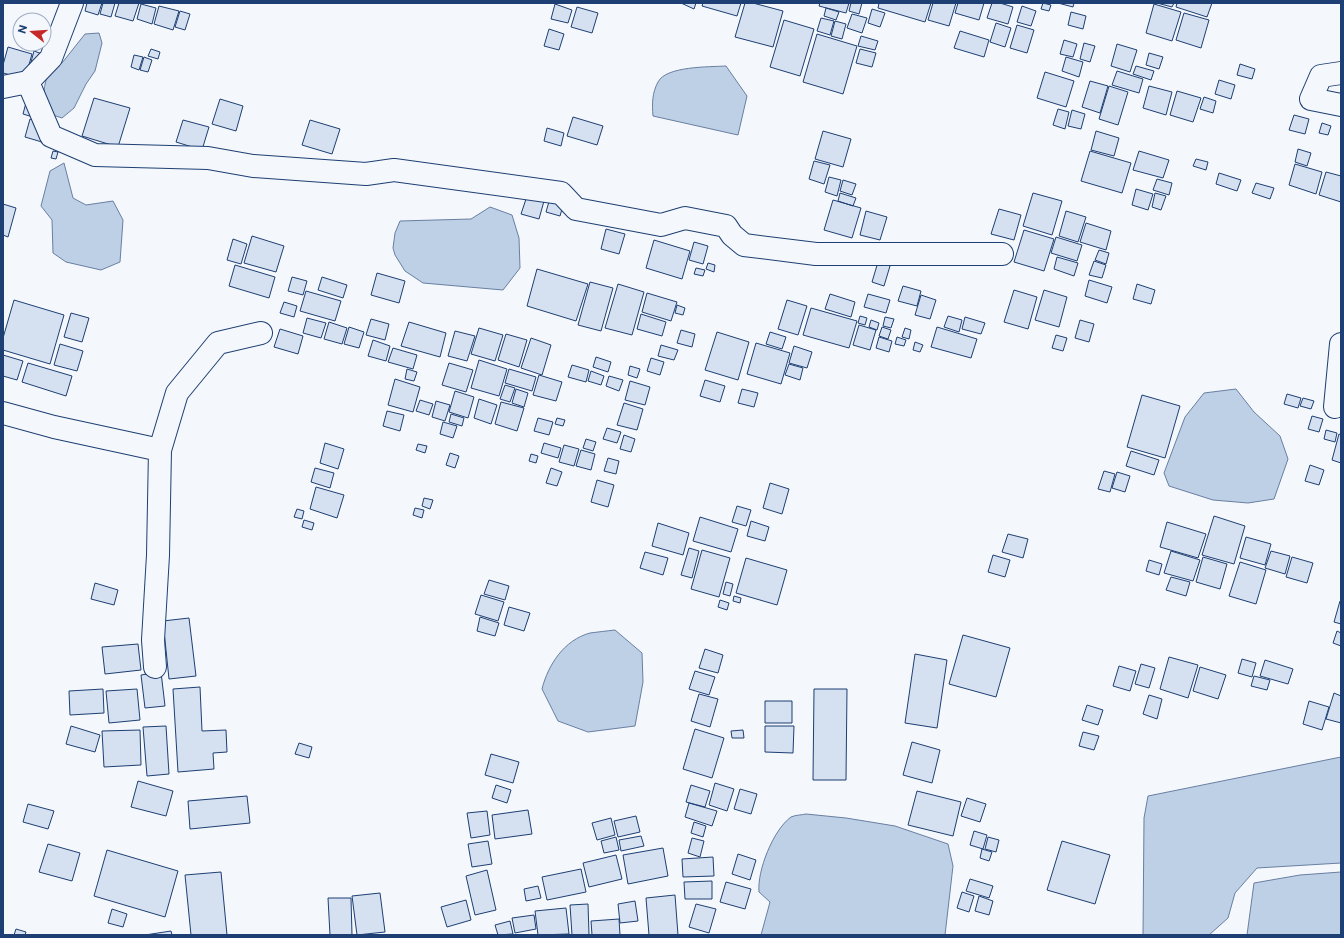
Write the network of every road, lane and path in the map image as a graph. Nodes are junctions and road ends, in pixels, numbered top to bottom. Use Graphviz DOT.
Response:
graph roads {
  1 [pos="72,3"];
  2 [pos="1341,73"];
  3 [pos="28,82"];
  4 [pos="3,87"];
  5 [pos="1341,105"];
  6 [pos="1002,254"];
  7 [pos="262,333"];
  8 [pos="1341,344"];
  9 [pos="1335,407"];
  10 [pos="3,412"];
  11 [pos="160,450"];
  12 [pos="155,667"];
  1 -- 3 [label="street"];
  2 -- 5 [label="street"];
  3 -- 4 [label="street"];
  3 -- 6 [label="street"];
  7 -- 11 [label="street"];
  8 -- 9 [label="street"];
  10 -- 11 [label="street"];
  11 -- 12 [label="street"];
}
